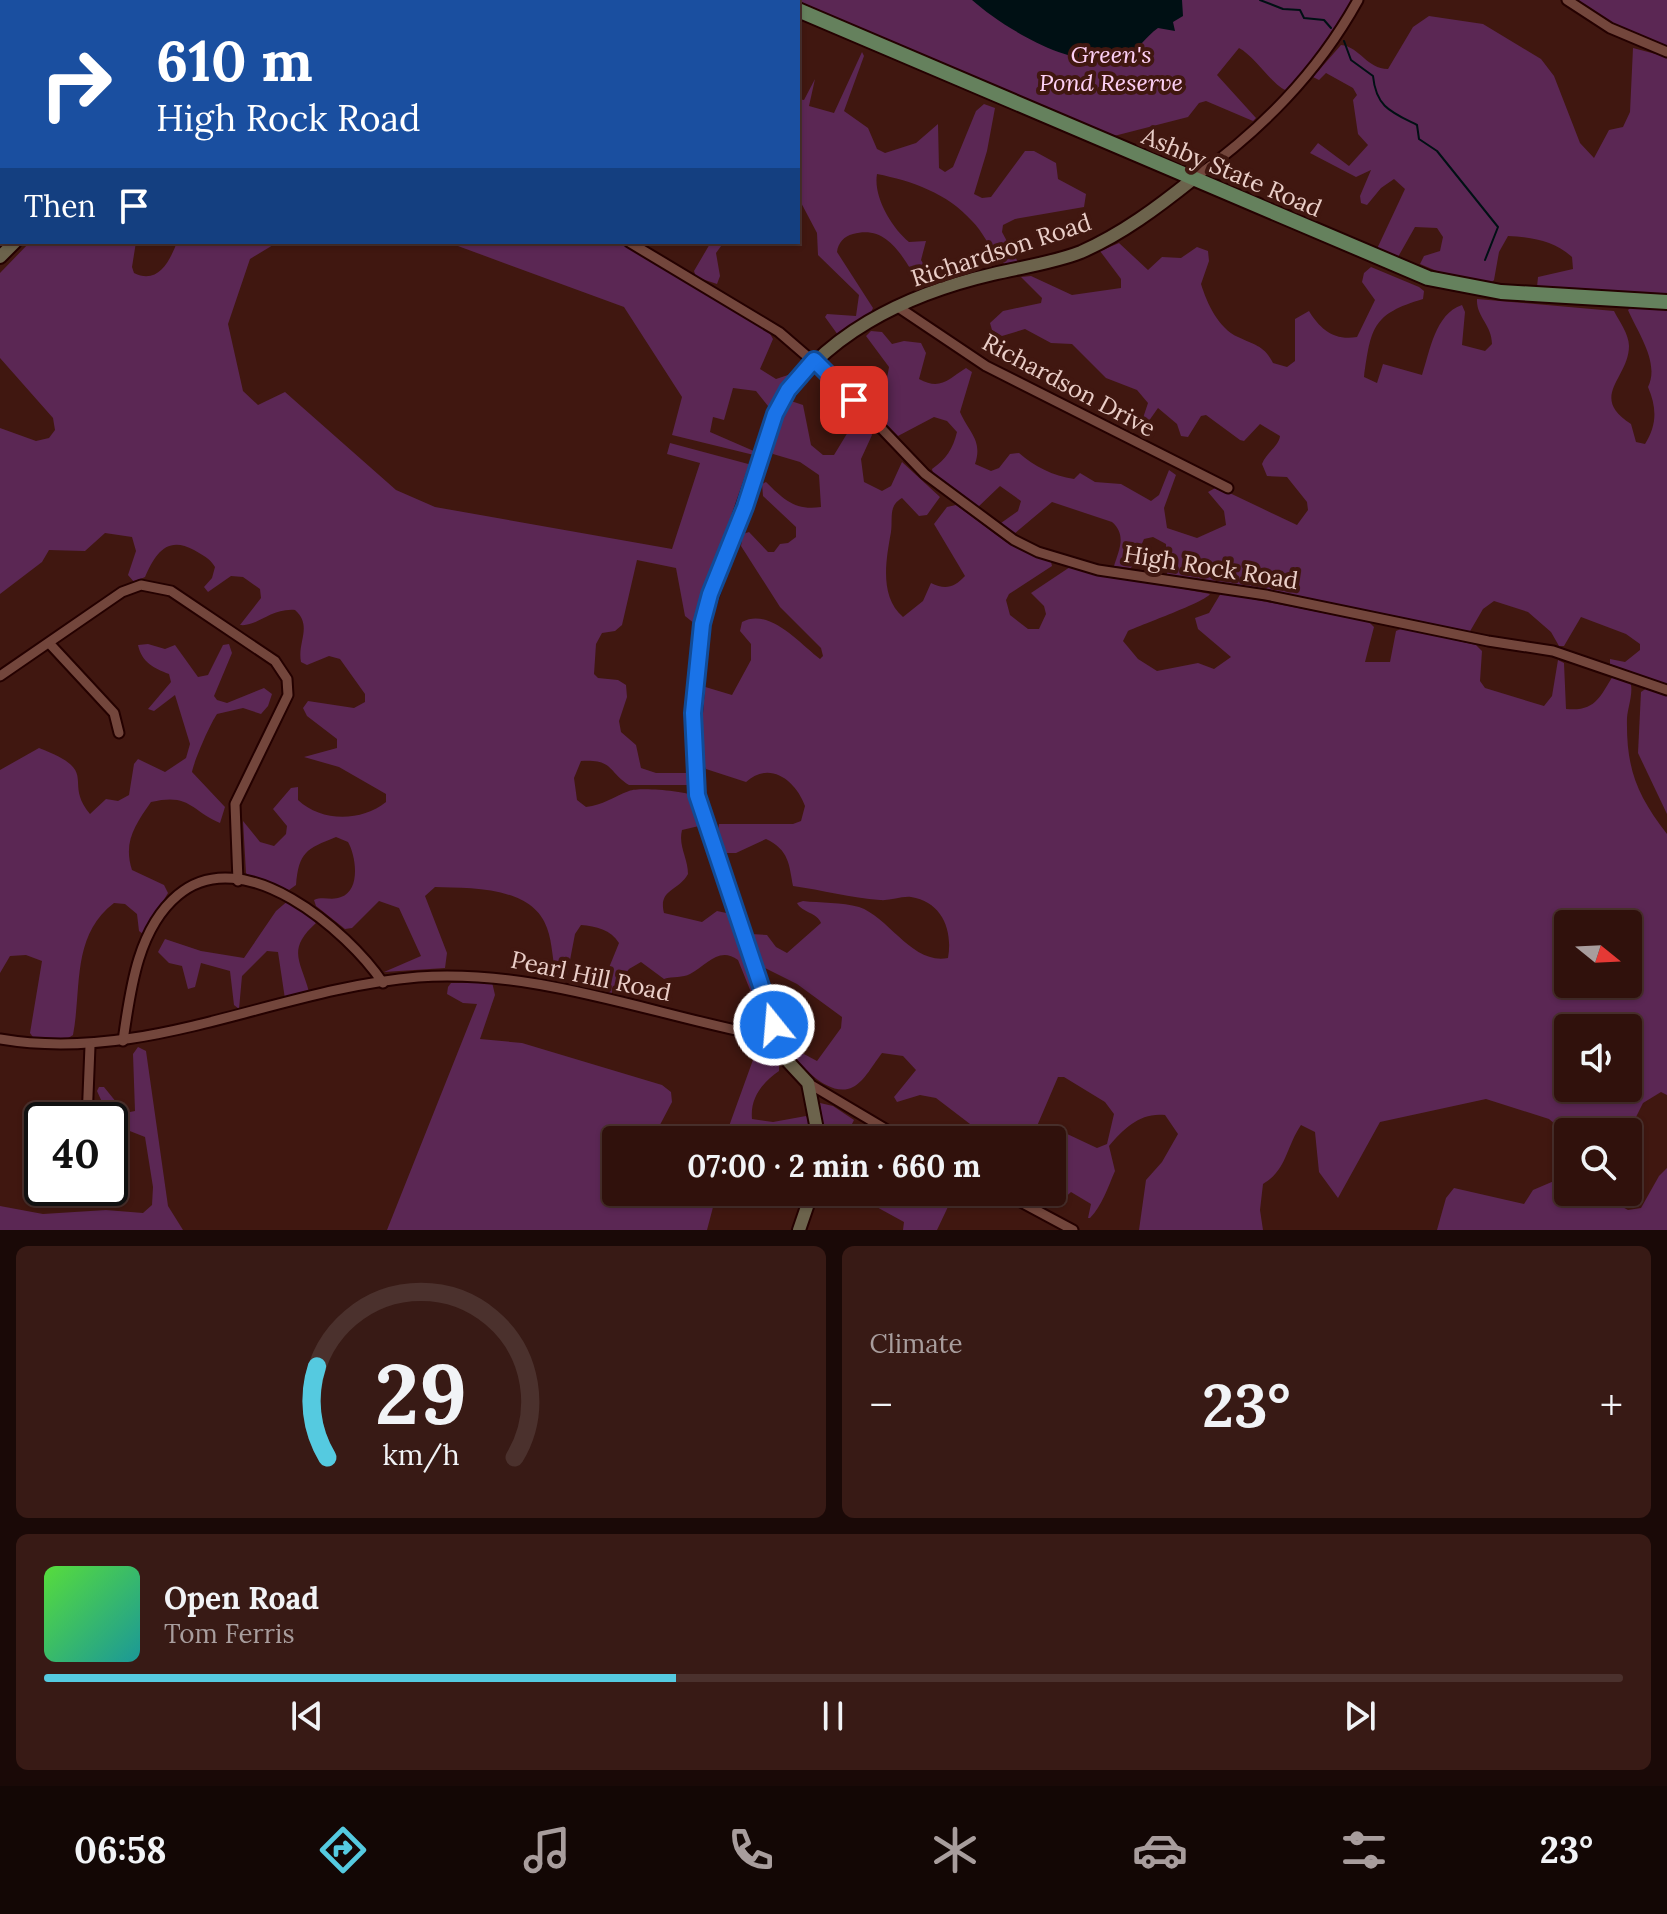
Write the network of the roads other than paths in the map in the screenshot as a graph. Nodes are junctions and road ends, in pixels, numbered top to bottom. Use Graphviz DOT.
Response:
graph roads {
  1 [pos="1358,0"];
  2 [pos="1567,0"];
  3 [pos="800,11"];
  4 [pos="1667,52"];
  5 [pos="1193,179"];
  6 [pos="632,244"];
  7 [pos="1667,302"];
  8 [pos="898,307"];
  9 [pos="814,360"];
  10 [pos="1228,488"];
  11 [pos="50,644"];
  12 [pos="0,676"];
  13 [pos="1667,690"];
  14 [pos="119,733"];
  15 [pos="238,881"];
  16 [pos="383,983"];
  17 [pos="0,1039"];
  18 [pos="123,1041"];
  19 [pos="769,1041"];
  20 [pos="90,1046"];
  21 [pos="808,1083"];
  22 [pos="88,1102"];
  23 [pos="816,1126"];
  24 [pos="877,1126"];
  25 [pos="807,1206"];
  26 [pos="1028,1206"];
  27 [pos="799,1230"];
  28 [pos="1073,1230"];
  1 -- 5 [label="street, Richardson Road"];
  2 -- 4 [label="street"];
  3 -- 5 [label="main road, Ashby State Road"];
  5 -- 7 [label="main road, Ashby State Road"];
  5 -- 8 [label="street, Richardson Road"];
  6 -- 9 [label="street, High Rock Road"];
  8 -- 9 [label="street, Richardson Road"];
  8 -- 10 [label="street, Richardson Drive"];
  9 -- 13 [label="street, High Rock Road"];
  9 -- 19 [label="street, Richardson Road"];
  11 -- 12 [label="street"];
  11 -- 14 [label="street"];
  11 -- 15 [label="street"];
  15 -- 16 [label="street"];
  15 -- 18 [label="street"];
  16 -- 18 [label="street, Pearl Hill Road"];
  16 -- 19 [label="street, Pearl Hill Road"];
  17 -- 20 [label="street, Pearl Hill Road"];
  18 -- 20 [label="street, Pearl Hill Road"];
  19 -- 21 [label="street, Pearl Hill Road"];
  20 -- 22 [label="street"];
  21 -- 23 [label="street"];
  21 -- 24 [label="street, Pearl Hill Road"];
  25 -- 27 [label="street"];
  26 -- 28 [label="street"];
}
